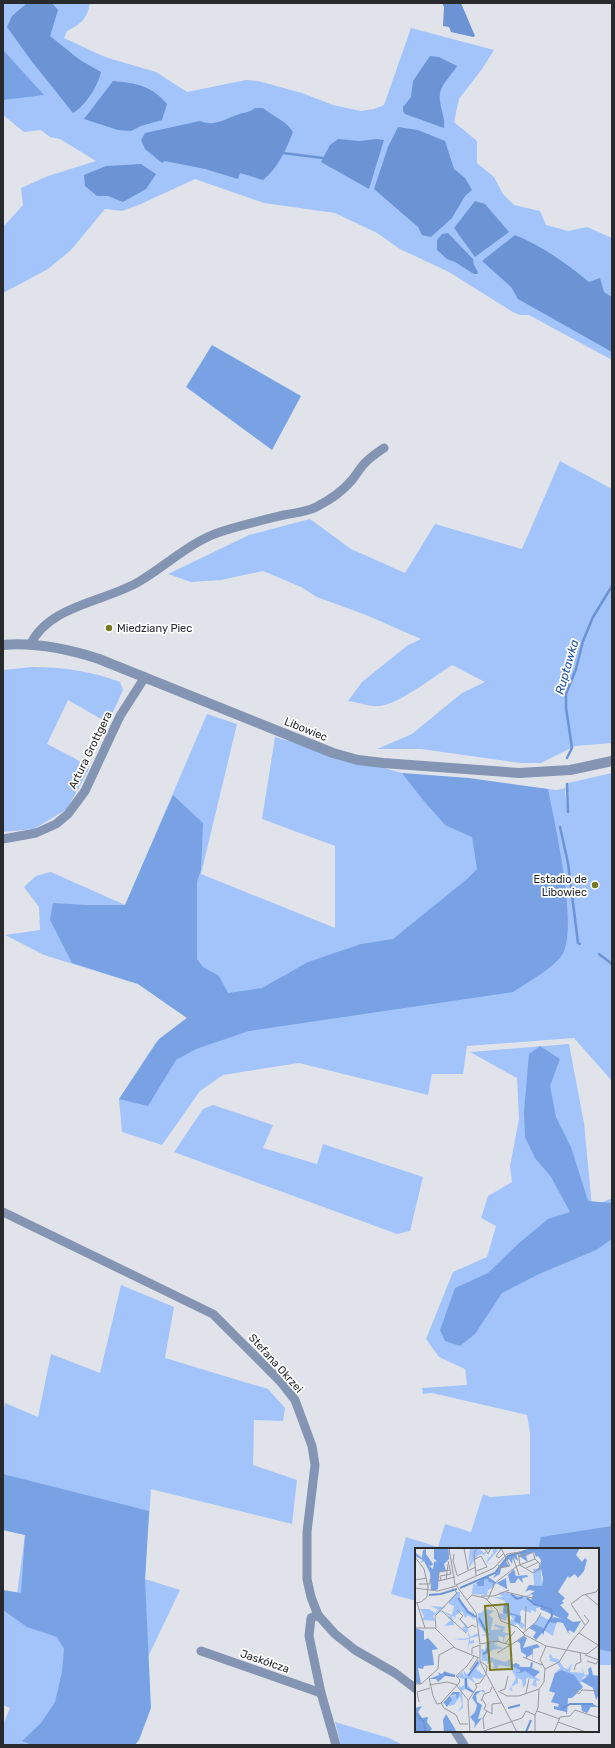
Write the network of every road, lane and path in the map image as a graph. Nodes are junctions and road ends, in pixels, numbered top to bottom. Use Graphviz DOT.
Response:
graph roads {
  1 [pos="384,448"];
  2 [pos="3,645"];
  3 [pos="30,645"];
  4 [pos="145,677"];
  5 [pos="612,761"];
  6 [pos="3,839"];
  7 [pos="3,1212"];
  8 [pos="318,1616"];
  9 [pos="201,1651"];
  10 [pos="415,1688"];
  11 [pos="321,1693"];
  12 [pos="456,1732"];
  13 [pos="336,1745"];
  14 [pos="464,1745"];
  1 -- 3 [label="street"];
  2 -- 3 [label="street, Libowiec"];
  3 -- 4 [label="street, Libowiec"];
  4 -- 5 [label="street, Libowiec"];
  4 -- 6 [label="street, Artura Grottgera"];
  7 -- 8 [label="street, Stefana Okrzei"];
  8 -- 10 [label="street, Stefana Okrzei"];
  8 -- 11 [label="street"];
  9 -- 11 [label="street, Jaskółcza"];
  11 -- 13 [label="street"];
  12 -- 14 [label="street"];
}
